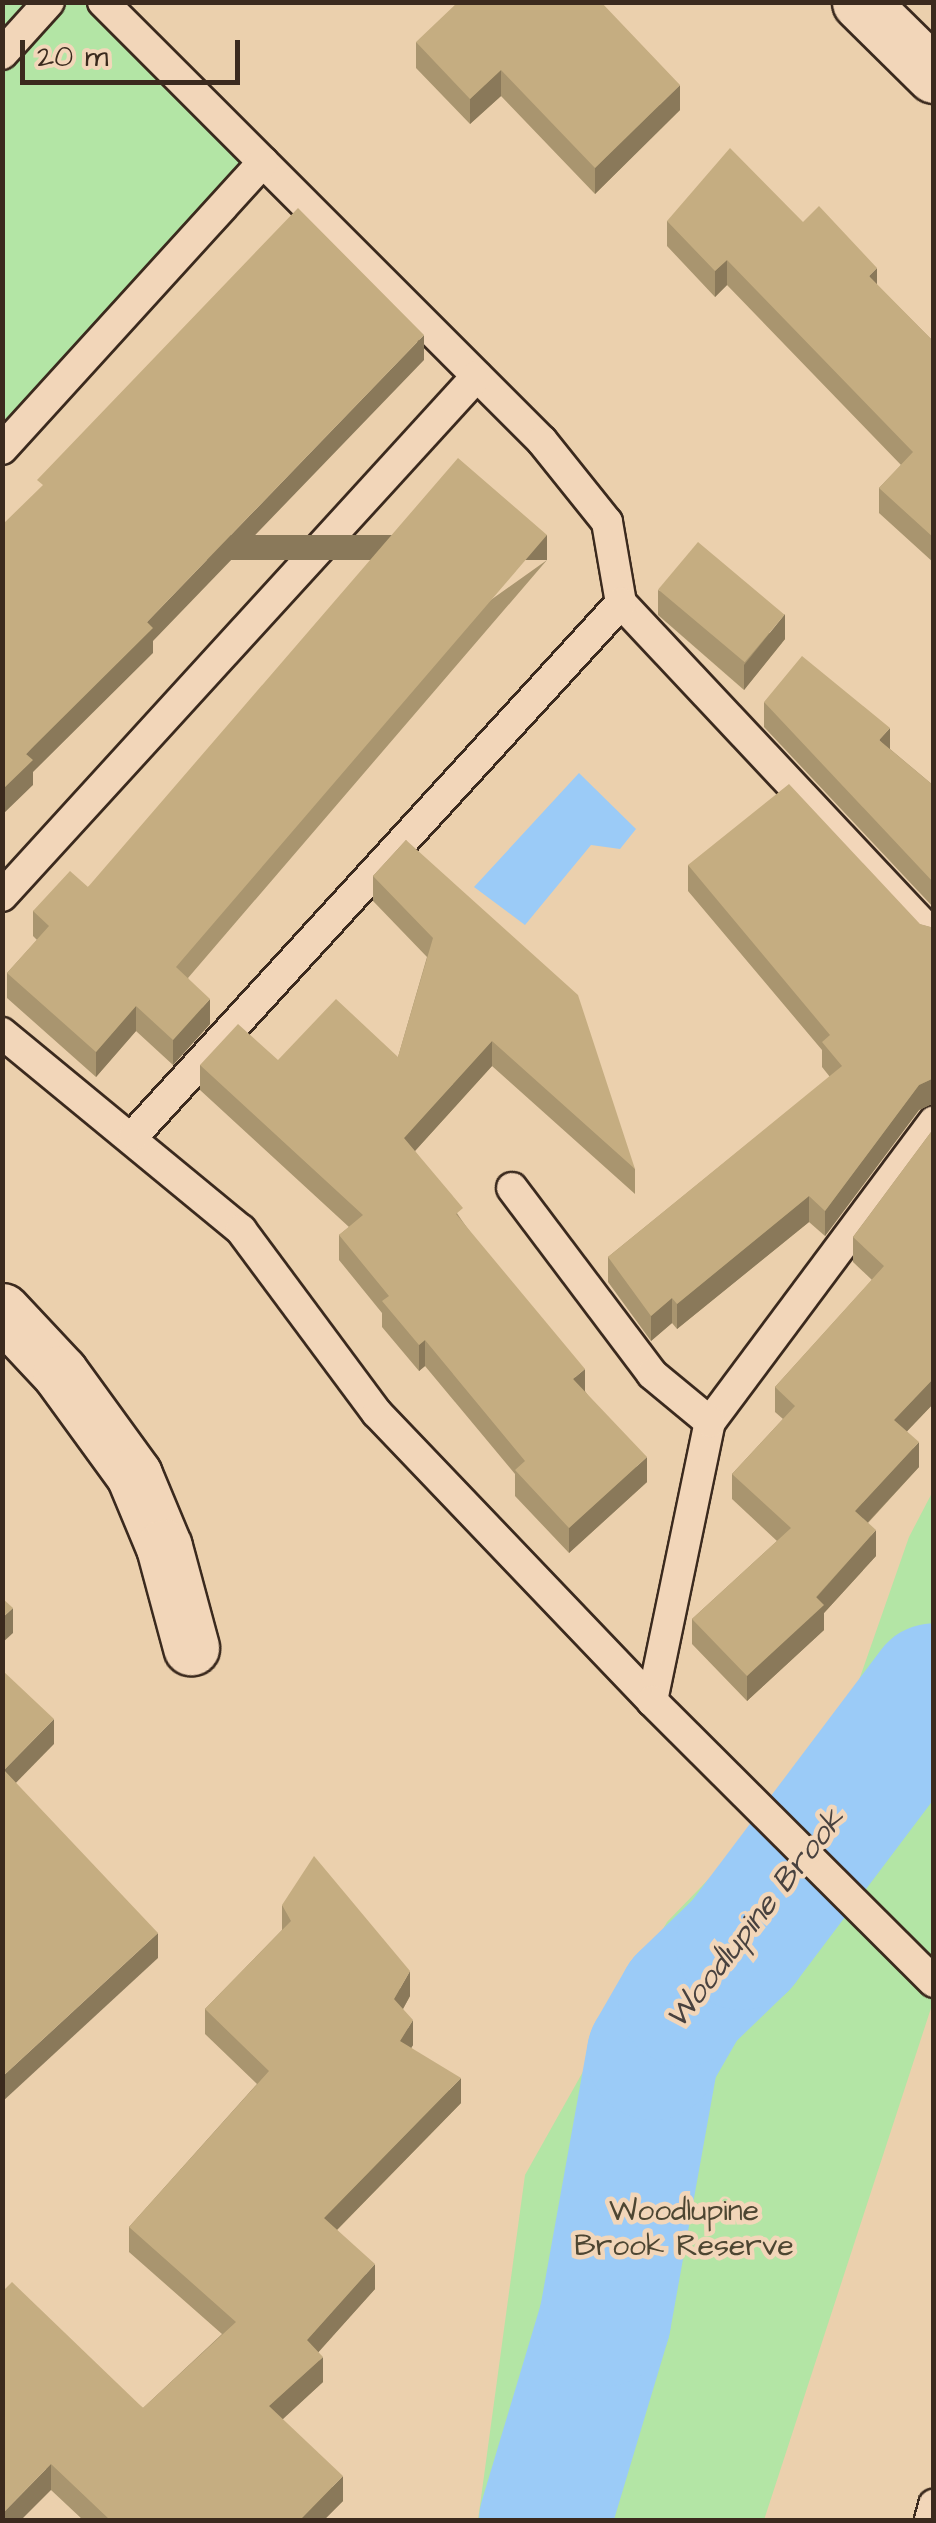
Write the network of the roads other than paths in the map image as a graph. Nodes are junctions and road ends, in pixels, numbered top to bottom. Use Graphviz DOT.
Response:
graph roads {
  1 [pos="49,2"];
  2 [pos="103,2"];
  3 [pos="860,2"];
  4 [pos="2,54"];
  5 [pos="934,75"];
  6 [pos="264,162"];
  7 [pos="478,376"];
  8 [pos="2,449"];
  9 [pos="622,603"];
  10 [pos="2,896"];
  11 [pos="934,936"];
  12 [pos="2,1033"];
  13 [pos="934,1121"];
  14 [pos="134,1136"];
  15 [pos="512,1188"];
  16 [pos="2,1310"];
  17 [pos="710,1422"];
  18 [pos="192,1648"];
  19 [pos="652,1701"];
  20 [pos="934,1982"];
  21 [pos="934,2505"];
  22 [pos="930,2520"];
  1 -- 4 [label="lane"];
  2 -- 6 [label="lane"];
  3 -- 5 [label="street"];
  6 -- 7 [label="lane"];
  6 -- 8 [label="lane"];
  7 -- 9 [label="lane"];
  7 -- 10 [label="lane"];
  9 -- 11 [label="lane"];
  9 -- 14 [label="lane"];
  12 -- 14 [label="lane"];
  13 -- 17 [label="lane"];
  14 -- 19 [label="lane"];
  15 -- 17 [label="lane"];
  16 -- 18 [label="street"];
  17 -- 19 [label="lane"];
  19 -- 20 [label="lane"];
  21 -- 22 [label="lane"];
}
